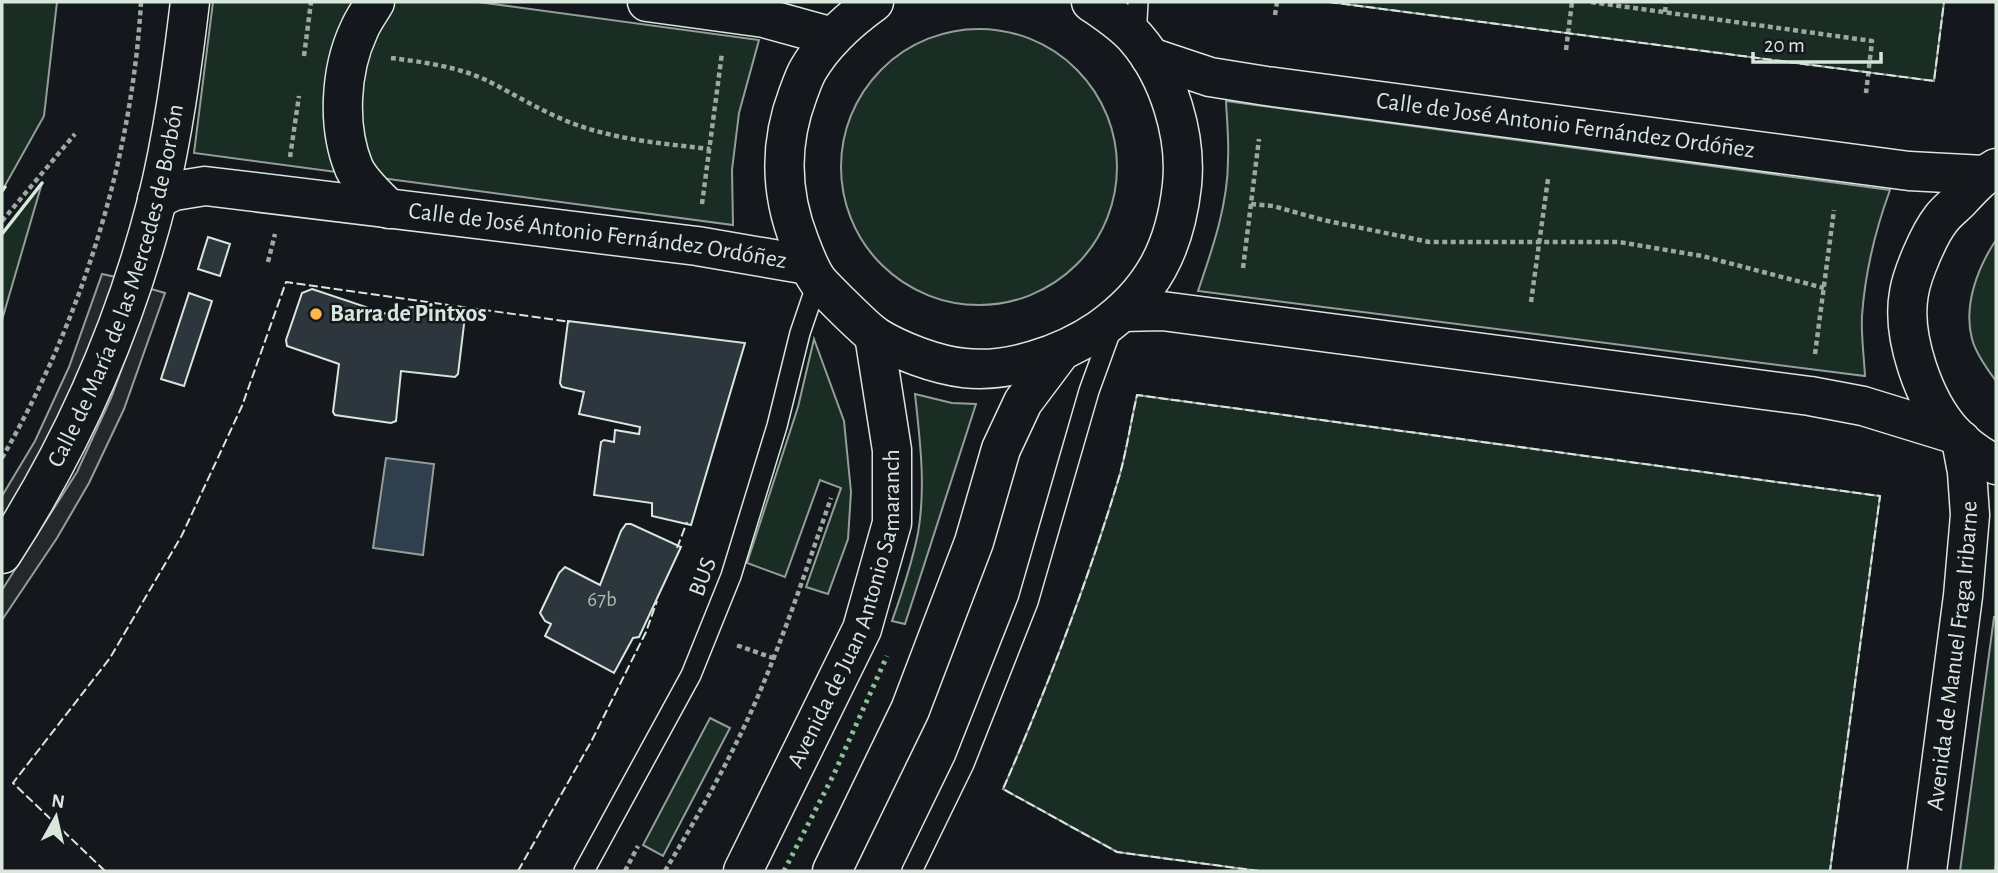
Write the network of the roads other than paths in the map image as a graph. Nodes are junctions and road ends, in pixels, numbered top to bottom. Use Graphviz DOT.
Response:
graph roads {
  1 [pos="190,2"];
  2 [pos="375,2"];
  3 [pos="647,2"];
  4 [pos="859,11"];
  5 [pos="1124,20"];
  6 [pos="1990,172"];
  7 [pos="157,199"];
  8 [pos="388,209"];
  9 [pos="813,272"];
  10 [pos="1119,316"];
  11 [pos="874,335"];
  12 [pos="1059,354"];
  13 [pos="1957,437"];
  14 [pos="1996,465"];
  15 [pos="2,554"];
  16 [pos="584,871"];
  17 [pos="743,871"];
  18 [pos="832,871"];
  19 [pos="912,871"];
  20 [pos="1927,871"];
  1 -- 7 [label="street, Calle de María de las Mercedes de Borbón"];
  2 -- 8 [label="street, Calle de José Antonio Fernández Ordóñez"];
  3 -- 4 [label="street"];
  4 -- 9 [label="street"];
  5 -- 6 [label="street, Calle de José Antonio Fernández Ordóñez"];
  5 -- 10 [label="street"];
  6 -- 13 [label="street"];
  7 -- 8 [label="street, Calle de José Antonio Fernández Ordóñez"];
  7 -- 15 [label="street, Calle de María de las Mercedes de Borbón"];
  8 -- 9 [label="street, Calle de José Antonio Fernández Ordóñez"];
  9 -- 11 [label="street"];
  9 -- 16 [label="lane, BUS"];
  10 -- 12 [label="street"];
  10 -- 13 [label="street"];
  10 -- 19 [label="lane"];
  11 -- 12 [label="street"];
  11 -- 17 [label="street, Avenida de Juan Antonio Samaranch"];
  12 -- 18 [label="street"];
  13 -- 14 [label="street"];
  13 -- 20 [label="street, Avenida de Manuel Fraga Iribarne"];
}
